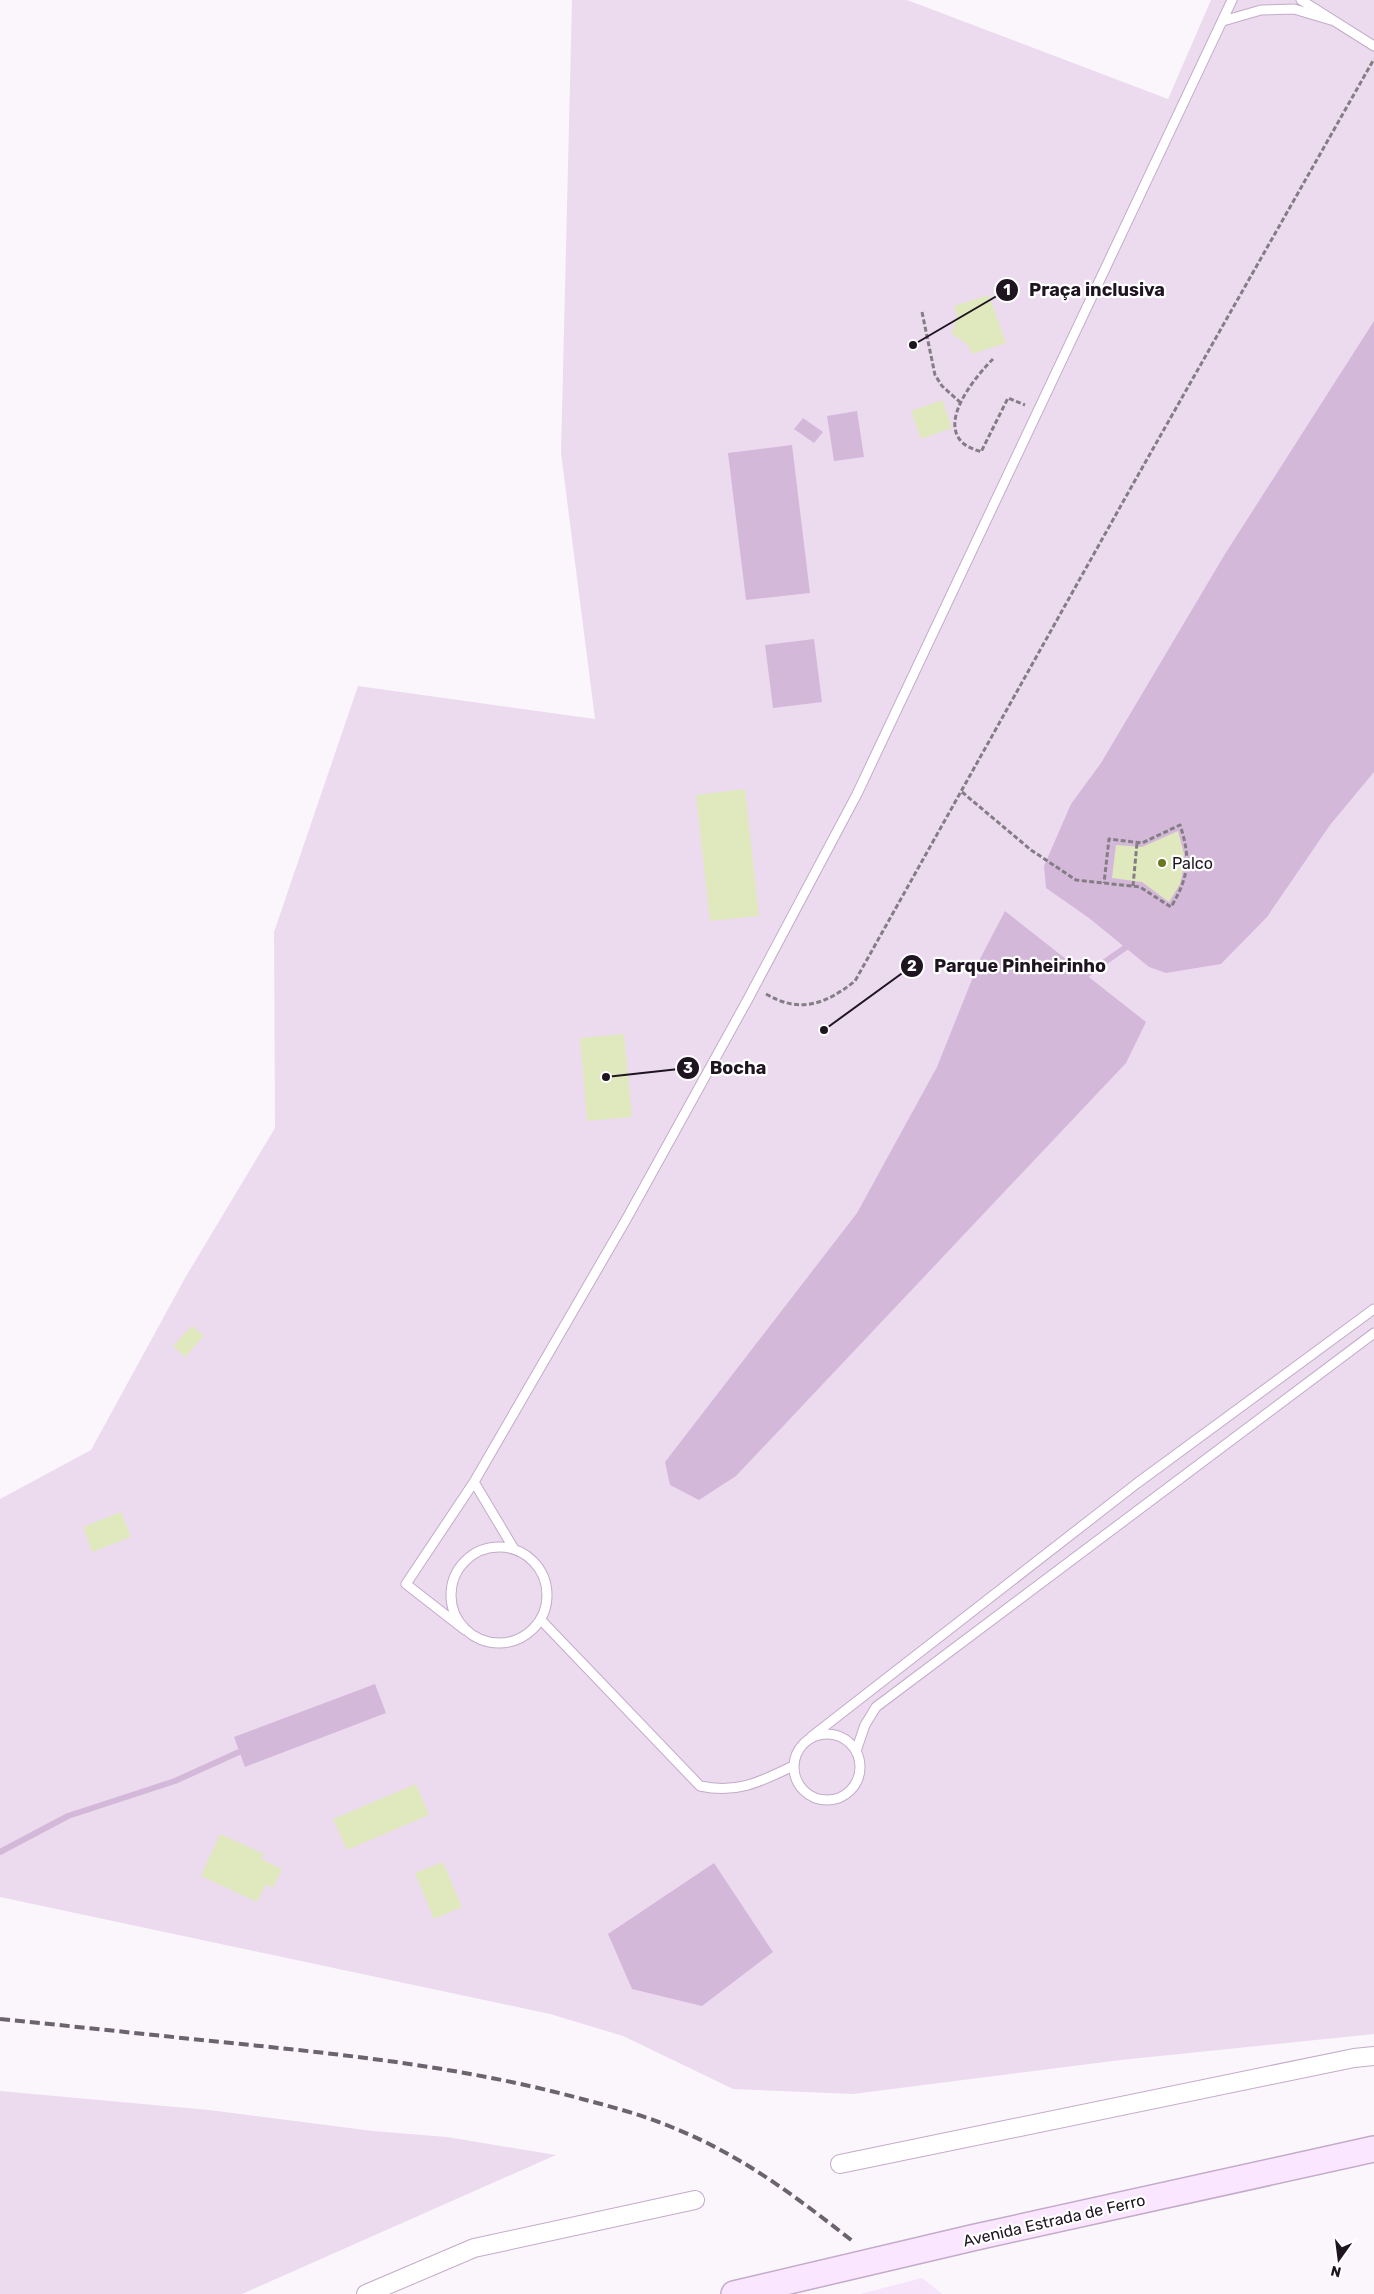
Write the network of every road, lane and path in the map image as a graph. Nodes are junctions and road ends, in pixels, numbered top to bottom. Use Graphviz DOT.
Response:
graph roads {
  1 [pos="1232,0"];
  2 [pos="1301,0"];
  3 [pos="1331,20"];
  4 [pos="1223,21"];
  5 [pos="1374,46"];
  6 [pos="1374,58"];
  7 [pos="922,312"];
  8 [pos="993,358"];
  9 [pos="961,403"];
  10 [pos="1040,411"];
  11 [pos="962,792"];
  12 [pos="1137,842"];
  13 [pos="1104,883"];
  14 [pos="1133,886"];
  15 [pos="754,987"];
  16 [pos="1374,1309"];
  17 [pos="1374,1334"];
  18 [pos="474,1482"];
  19 [pos="514,1548"];
  20 [pos="541,1620"];
  21 [pos="465,1630"];
  22 [pos="811,1737"];
  23 [pos="856,1751"];
  24 [pos="793,1766"];
  25 [pos="1374,2056"];
  26 [pos="1374,2150"];
  27 [pos="840,2164"];
  28 [pos="695,2200"];
  29 [pos="366,2294"];
  30 [pos="734,2294"];
  1 -- 4 [label="lane"];
  2 -- 3 [label="lane"];
  3 -- 4 [label="lane"];
  3 -- 5 [label="lane"];
  4 -- 10 [label="lane"];
  6 -- 11 [label="path"];
  7 -- 9 [label="path"];
  8 -- 9 [label="path"];
  9 -- 10 [label="path"];
  10 -- 15 [label="lane"];
  11 -- 13 [label="path"];
  11 -- 15 [label="path"];
  12 -- 13 [label="path"];
  12 -- 14 [label="path"];
  12 -- 14 [label="path"];
  13 -- 14 [label="path"];
  15 -- 18 [label="lane"];
  16 -- 22 [label="lane"];
  17 -- 23 [label="lane"];
  18 -- 19 [label="lane"];
  18 -- 21 [label="lane"];
  19 -- 20 [label="lane"];
  19 -- 21 [label="lane"];
  20 -- 21 [label="lane"];
  20 -- 24 [label="lane"];
  22 -- 23 [label="lane"];
  22 -- 24 [label="lane"];
  23 -- 24 [label="lane"];
  25 -- 27 [label="street"];
  26 -- 30 [label="main road, Avenida Estrada de Ferro"];
  28 -- 29 [label="street"];
}
